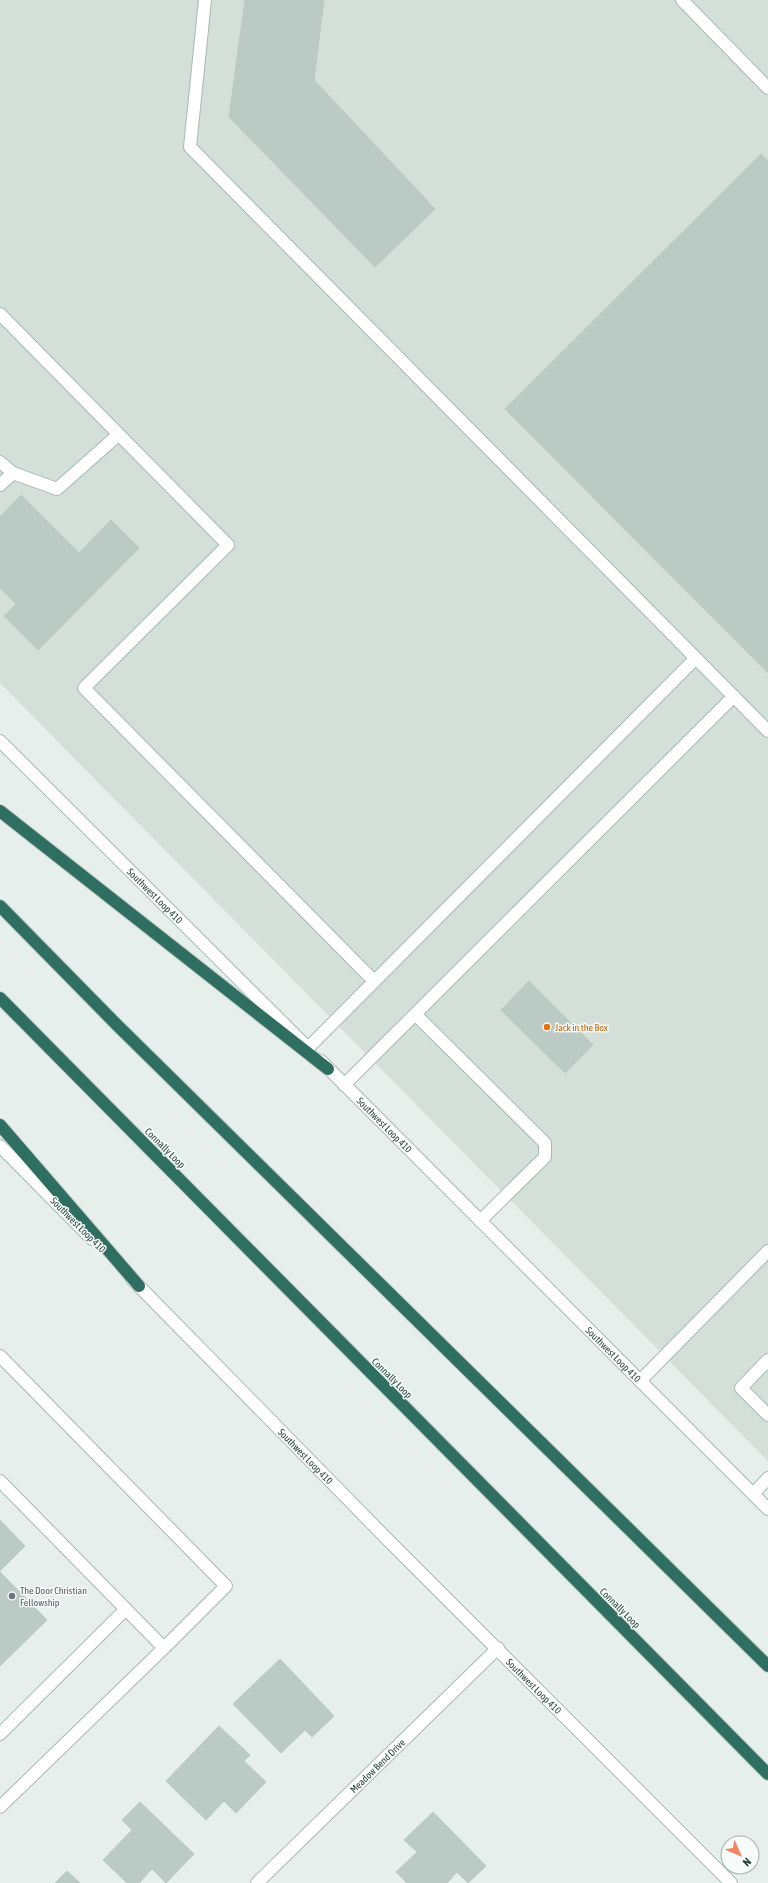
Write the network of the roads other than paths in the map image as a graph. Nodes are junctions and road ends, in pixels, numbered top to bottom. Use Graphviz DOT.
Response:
graph roads {
  1 [pos="205,0"];
  2 [pos="682,0"];
  3 [pos="768,88"];
  4 [pos="0,314"];
  5 [pos="118,435"];
  6 [pos="0,462"];
  7 [pos="12,473"];
  8 [pos="0,485"];
  9 [pos="696,658"];
  10 [pos="734,696"];
  11 [pos="768,731"];
  12 [pos="0,741"];
  13 [pos="0,812"];
  14 [pos="0,906"];
  15 [pos="374,981"];
  16 [pos="0,998"];
  17 [pos="415,1014"];
  18 [pos="308,1048"];
  19 [pos="328,1069"];
  20 [pos="344,1085"];
  21 [pos="0,1125"];
  22 [pos="0,1146"];
  23 [pos="480,1221"];
  24 [pos="768,1251"];
  25 [pos="138,1286"];
  26 [pos="0,1358"];
  27 [pos="768,1360"];
  28 [pos="640,1380"];
  29 [pos="768,1414"];
  30 [pos="768,1478"];
  31 [pos="0,1480"];
  32 [pos="753,1494"];
  33 [pos="768,1509"];
  34 [pos="126,1609"];
  35 [pos="164,1648"];
  36 [pos="498,1648"];
  37 [pos="765,1663"];
  38 [pos="0,1734"];
  39 [pos="729,1735"];
  40 [pos="768,1774"];
  41 [pos="768,1781"];
  42 [pos="0,1807"];
  43 [pos="257,1883"];
  44 [pos="731,1883"];
  1 -- 9 [label="main road"];
  2 -- 3 [label="main road"];
  4 -- 5 [label="main road"];
  5 -- 7 [label="main road"];
  5 -- 15 [label="main road"];
  6 -- 7 [label="main road"];
  7 -- 8 [label="main road"];
  9 -- 10 [label="main road"];
  9 -- 15 [label="main road"];
  10 -- 11 [label="main road"];
  10 -- 17 [label="main road"];
  12 -- 18 [label="main road, Southwest Loop 410"];
  13 -- 19 [label="highway"];
  14 -- 37 [label="highway"];
  15 -- 18 [label="main road"];
  16 -- 39 [label="highway, Connally Loop"];
  17 -- 20 [label="main road"];
  17 -- 23 [label="main road"];
  18 -- 19 [label="main road, Southwest Loop 410"];
  19 -- 20 [label="main road, Southwest Loop 410"];
  20 -- 23 [label="main road, Southwest Loop 410"];
  21 -- 25 [label="highway"];
  22 -- 25 [label="main road, Southwest Loop 410"];
  23 -- 28 [label="main road, Southwest Loop 410"];
  24 -- 28 [label="main road"];
  25 -- 36 [label="main road, Southwest Loop 410"];
  26 -- 35 [label="main road"];
  27 -- 29 [label="main road"];
  28 -- 32 [label="main road, Southwest Loop 410"];
  30 -- 32 [label="main road"];
  31 -- 34 [label="main road"];
  32 -- 33 [label="main road, Southwest Loop 410"];
  34 -- 35 [label="main road"];
  34 -- 38 [label="main road"];
  35 -- 42 [label="main road"];
  36 -- 43 [label="main road, Meadow Bend Drive"];
  36 -- 44 [label="main road, Southwest Loop 410"];
  39 -- 40 [label="highway, Connally Loop"];
  39 -- 41 [label="highway"];
}
